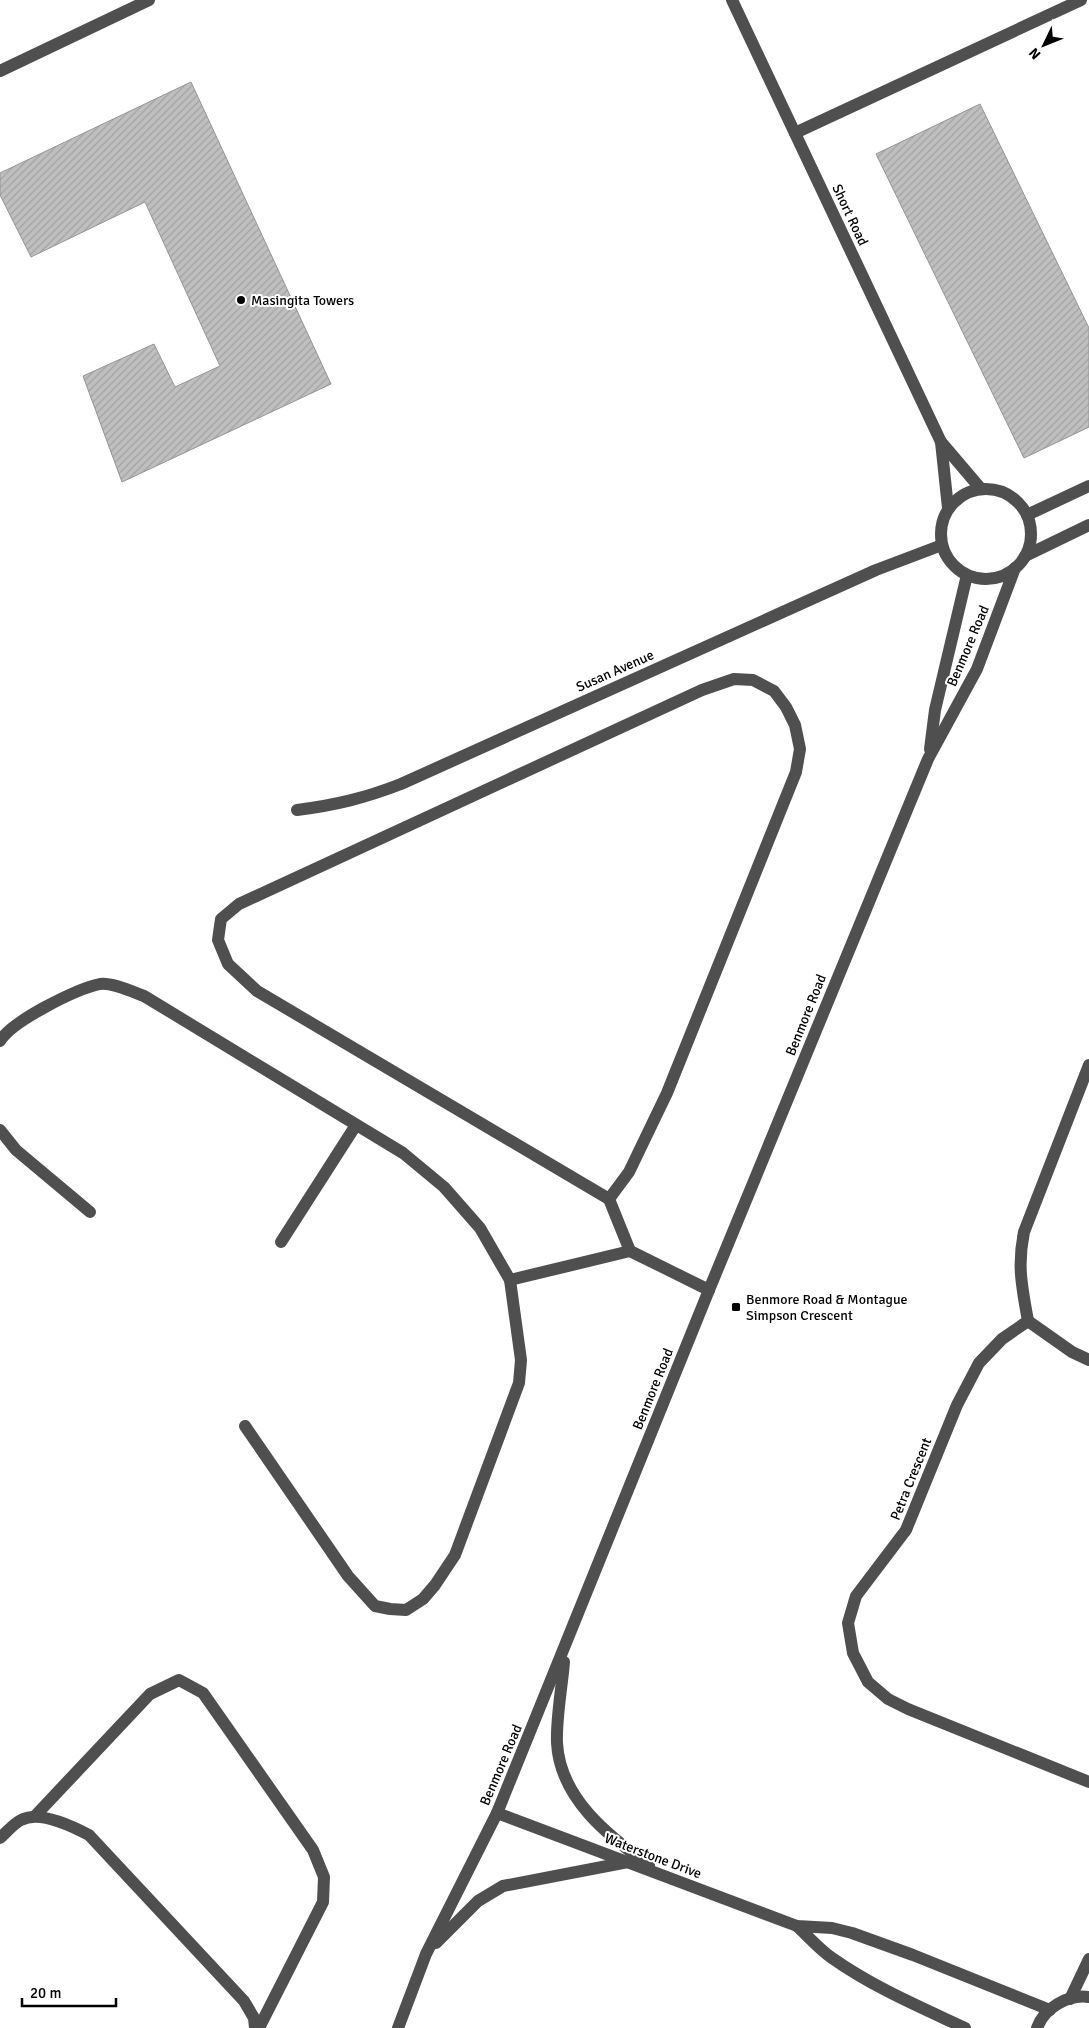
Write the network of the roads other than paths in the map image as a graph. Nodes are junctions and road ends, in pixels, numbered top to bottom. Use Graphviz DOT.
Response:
graph roads {
  1 [pos="148,0"];
  2 [pos="732,0"];
  3 [pos="1081,0"];
  4 [pos="0,72"];
  5 [pos="794,134"];
  6 [pos="941,442"];
  7 [pos="1089,486"];
  8 [pos="981,489"];
  9 [pos="948,508"];
  10 [pos="1027,515"];
  11 [pos="1089,525"];
  12 [pos="942,545"];
  13 [pos="1025,556"];
  14 [pos="1015,568"];
  15 [pos="967,575"];
  16 [pos="928,758"];
  17 [pos="297,810"];
  18 [pos="0,1041"];
  19 [pos="1089,1065"];
  20 [pos="356,1125"];
  21 [pos="0,1130"];
  22 [pos="609,1199"];
  23 [pos="90,1212"];
  24 [pos="281,1242"];
  25 [pos="630,1251"];
  26 [pos="510,1280"];
  27 [pos="709,1290"];
  28 [pos="1028,1321"];
  29 [pos="1089,1360"];
  30 [pos="245,1426"];
  31 [pos="565,1649"];
  32 [pos="1089,1782"];
  33 [pos="497,1813"];
  34 [pos="34,1816"];
  35 [pos="0,1838"];
  36 [pos="628,1862"];
  37 [pos="666,1877"];
  38 [pos="797,1926"];
  39 [pos="426,1954"];
  40 [pos="1089,1959"];
  41 [pos="1089,1997"];
  42 [pos="1070,1998"];
  43 [pos="1050,2010"];
  44 [pos="257,2028"];
  45 [pos="398,2028"];
  46 [pos="966,2028"];
  47 [pos="1037,2028"];
  1 -- 4 [label="street"];
  2 -- 5 [label="street, Short Road"];
  3 -- 5 [label="street"];
  5 -- 6 [label="street, Short Road"];
  6 -- 8 [label="street, Short Road"];
  6 -- 9 [label="street, Short Road"];
  7 -- 10 [label="street"];
  8 -- 9 [label="street"];
  8 -- 10 [label="street"];
  9 -- 12 [label="street"];
  10 -- 13 [label="street"];
  11 -- 13 [label="street"];
  12 -- 15 [label="street"];
  12 -- 17 [label="street, Susan Avenue"];
  13 -- 14 [label="street"];
  14 -- 15 [label="street"];
  14 -- 16 [label="street, Benmore Road"];
  15 -- 16 [label="street, Benmore Road"];
  16 -- 27 [label="street, Benmore Road"];
  18 -- 20 [label="street"];
  19 -- 28 [label="street"];
  20 -- 24 [label="street"];
  20 -- 26 [label="street"];
  21 -- 23 [label="street"];
  22 -- 22 [label="street"];
  22 -- 25 [label="street"];
  25 -- 26 [label="street"];
  25 -- 27 [label="street"];
  26 -- 30 [label="street"];
  27 -- 31 [label="street, Benmore Road"];
  28 -- 29 [label="street"];
  28 -- 32 [label="street, Petra Crescent"];
  31 -- 33 [label="street, Benmore Road"];
  31 -- 37 [label="street"];
  33 -- 36 [label="street, Waterstone Drive"];
  33 -- 39 [label="street, Benmore Road"];
  34 -- 35 [label="street"];
  34 -- 44 [label="street"];
  34 -- 44 [label="street"];
  36 -- 37 [label="street, Waterstone Drive"];
  36 -- 39 [label="street"];
  37 -- 38 [label="street, Waterstone Drive"];
  38 -- 43 [label="street, Waterstone Drive"];
  38 -- 46 [label="street, Waterstone Drive"];
  39 -- 45 [label="street, Benmore Road"];
  40 -- 42 [label="street"];
  41 -- 42 [label="street"];
  42 -- 43 [label="street"];
  43 -- 47 [label="street"];
}
